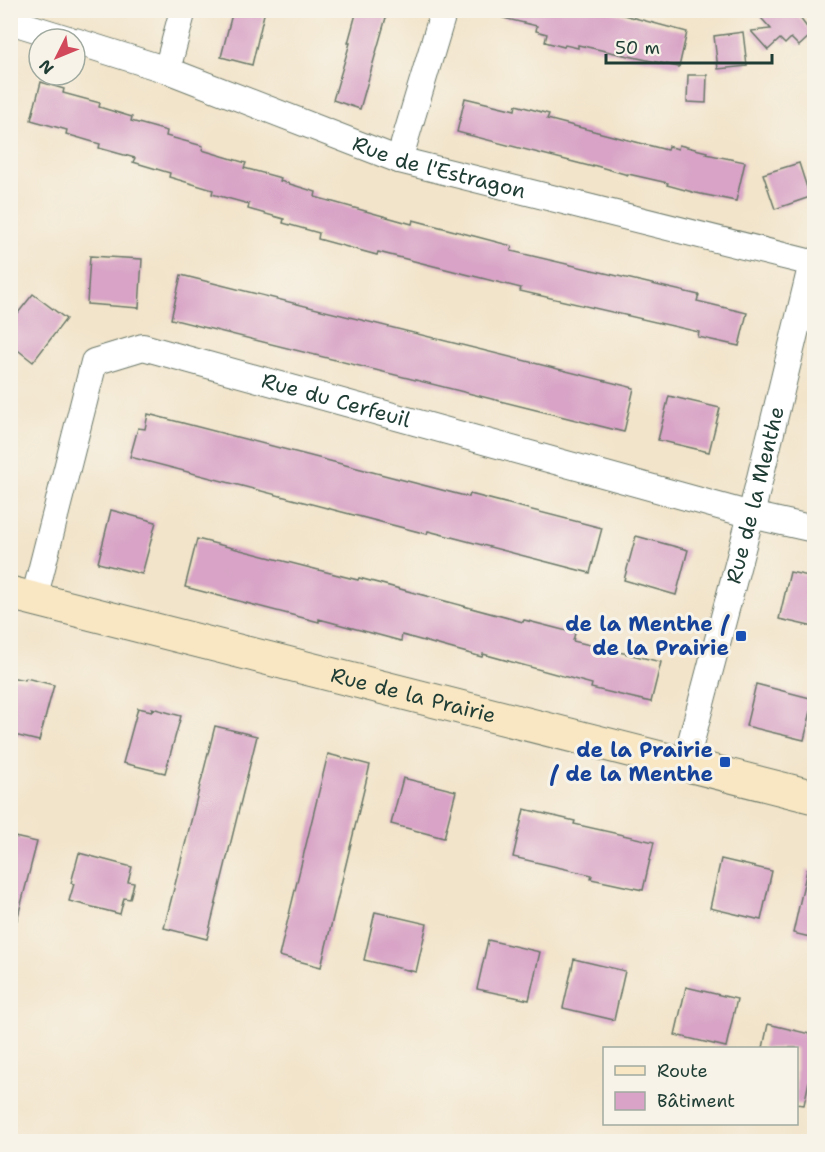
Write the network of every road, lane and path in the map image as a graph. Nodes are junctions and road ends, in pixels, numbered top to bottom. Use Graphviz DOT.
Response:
graph roads {
  1 [pos="183,10"];
  2 [pos="444,10"];
  3 [pos="10,21"];
  4 [pos="29,27"];
  5 [pos="87,45"];
  6 [pos="167,70"];
  7 [pos="399,160"];
  8 [pos="813,262"];
  9 [pos="751,515"];
  10 [pos="814,529"];
  11 [pos="22,596"];
  12 [pos="685,764"];
  13 [pos="814,797"];
  1 -- 6 [label="street"];
  2 -- 7 [label="street"];
  3 -- 4 [label="street"];
  5 -- 6 [label="street, Rue de l'Estragon"];
  6 -- 7 [label="street, Rue de l'Estragon"];
  7 -- 8 [label="street, Rue de l'Estragon"];
  8 -- 9 [label="street, Rue de la Menthe"];
  9 -- 10 [label="street, Rue du Cerfeuil"];
  9 -- 11 [label="street, Rue du Cerfeuil"];
  9 -- 12 [label="street, Rue de la Menthe"];
  11 -- 12 [label="street, Rue de la Prairie"];
  12 -- 13 [label="street, Rue de la Prairie"];
}
